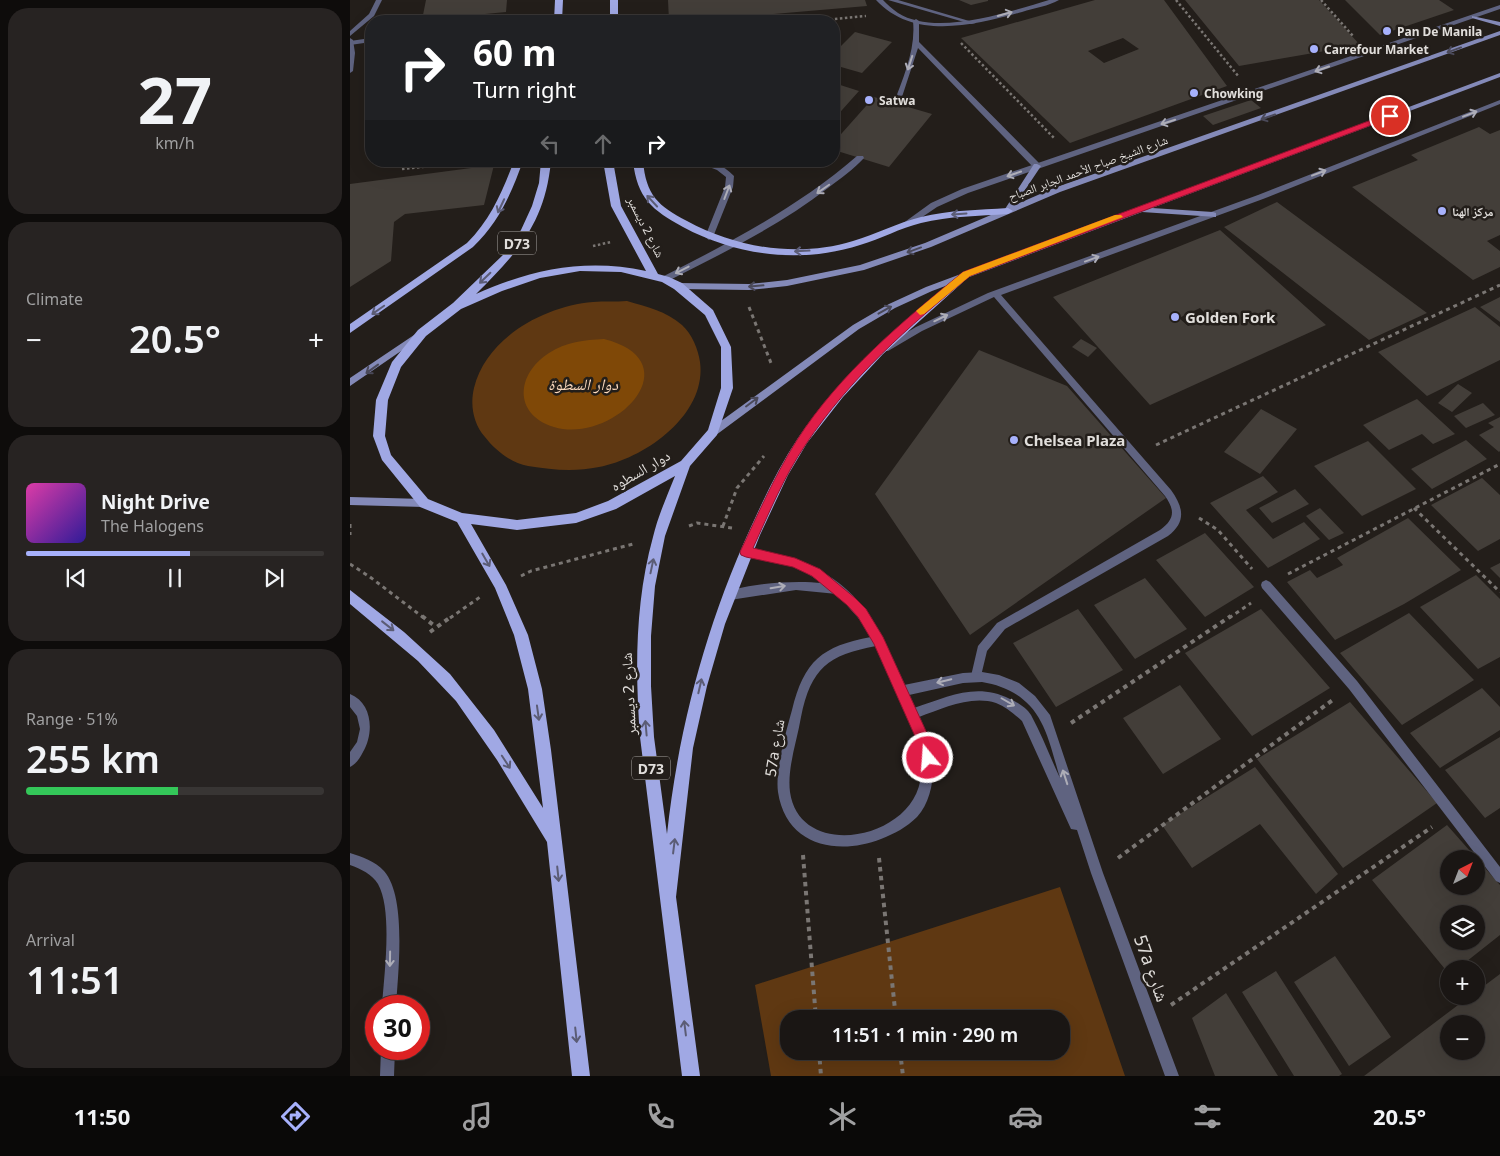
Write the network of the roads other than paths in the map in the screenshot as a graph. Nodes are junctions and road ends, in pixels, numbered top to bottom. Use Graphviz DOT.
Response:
graph roads {
  1 [pos="379,0"];
  2 [pos="559,0"];
  3 [pos="614,0"];
  4 [pos="879,0"];
  5 [pos="891,0"];
  6 [pos="1056,0"];
  7 [pos="1500,8"];
  8 [pos="372,15"];
  9 [pos="558,15"];
  10 [pos="614,15"];
  11 [pos="1474,17"];
  12 [pos="365,21"];
  13 [pos="916,21"];
  14 [pos="973,23"];
  15 [pos="1500,24"];
  16 [pos="1500,33"];
  17 [pos="350,34"];
  18 [pos="365,40"];
  19 [pos="350,41"];
  20 [pos="917,43"];
  21 [pos="351,62"];
  22 [pos="350,71"];
  23 [pos="1500,75"];
  24 [pos="1500,102"];
  25 [pos="896,104"];
  26 [pos="860,158"];
  27 [pos="1038,166"];
  28 [pos="517,167"];
  29 [pos="545,167"];
  30 [pos="609,167"];
  31 [pos="638,167"];
  32 [pos="717,167"];
  33 [pos="1140,209"];
  34 [pos="1008,211"];
  35 [pos="1213,215"];
  36 [pos="906,224"];
  37 [pos="709,237"];
  38 [pos="733,245"];
  39 [pos="967,274"];
  40 [pos="654,276"];
  41 [pos="665,279"];
  42 [pos="678,286"];
  43 [pos="996,294"];
  44 [pos="456,306"];
  45 [pos="350,329"];
  46 [pos="422,333"];
  47 [pos="869,360"];
  48 [pos="350,383"];
  49 [pos="713,432"];
  50 [pos="684,464"];
  51 [pos="350,501"];
  52 [pos="424,504"];
  53 [pos="461,518"];
  54 [pos="746,552"];
  55 [pos="1268,588"];
  56 [pos="839,591"];
  57 [pos="730,595"];
  58 [pos="350,596"];
  59 [pos="879,641"];
  60 [pos="976,676"];
  61 [pos="902,691"];
  62 [pos="350,699"];
  63 [pos="912,714"];
  64 [pos="350,761"];
  65 [pos="554,840"];
  66 [pos="350,859"];
  67 [pos="1097,874"];
  68 [pos="1500,877"];
  69 [pos="669,894"];
  70 [pos="389,995"];
  71 [pos="388,1060"];
  72 [pos="387,1076"];
  73 [pos="581,1076"];
  74 [pos="691,1076"];
  75 [pos="1172,1076"];
  1 -- 8 [label="street"];
  2 -- 9 [label="main road"];
  3 -- 10 [label="main road"];
  4 -- 13 [label="street"];
  5 -- 14 [label="street"];
  14 -- 6 [label="street, one-way"];
  7 -- 11 [label="street"];
  11 -- 15 [label="main road"];
  11 -- 27 [label="street, one-way"];
  12 -- 17 [label="street"];
  13 -- 14 [label="street"];
  13 -- 20 [label="street"];
  16 -- 34 [label="main road, شارع الشيخ صباح الأحمد الجابر الصباح, one-way"];
  18 -- 19 [label="street"];
  19 -- 21 [label="street"];
  20 -- 25 [label="street, one-way"];
  20 -- 27 [label="street"];
  21 -- 22 [label="street"];
  23 -- 33 [label="main road"];
  35 -- 24 [label="street, one-way"];
  26 -- 38 [label="street, one-way"];
  27 -- 34 [label="main road"];
  27 -- 36 [label="street, one-way"];
  28 -- 45 [label="main road, one-way"];
  29 -- 44 [label="main road, D73, one-way"];
  30 -- 40 [label="main road, شارع 2 ديسمبر"];
  37 -- 31 [label="main road, one-way"];
  37 -- 32 [label="street, one-way"];
  33 -- 35 [label="main road"];
  33 -- 39 [label="main road"];
  34 -- 36 [label="main road, one-way"];
  34 -- 42 [label="main road, شارع الشيخ صباح الأحمد الجابر الصباح, one-way"];
  43 -- 35 [label="street, one-way"];
  36 -- 38 [label="main road, one-way"];
  37 -- 38 [label="main road"];
  38 -- 41 [label="street, one-way"];
  39 -- 47 [label="main road"];
  49 -- 39 [label="main road, one-way"];
  40 -- 41 [label="main road, دوار السطوه"];
  40 -- 44 [label="main road"];
  41 -- 42 [label="main road, دوار السطوه"];
  42 -- 49 [label="main road, دوار السطوه"];
  47 -- 43 [label="street, one-way"];
  43 -- 60 [label="street"];
  44 -- 46 [label="main road"];
  46 -- 48 [label="main road, one-way"];
  46 -- 52 [label="main road"];
  47 -- 54 [label="main road"];
  49 -- 50 [label="main road, دوار السطوه"];
  50 -- 53 [label="main road, دوار السطوه"];
  69 -- 50 [label="main road, شارع 2 ديسمبر / D73, one-way"];
  51 -- 52 [label="main road"];
  52 -- 53 [label="main road, دوار السطوه"];
  53 -- 65 [label="main road, one-way"];
  54 -- 56 [label="street, 57a شارع"];
  54 -- 57 [label="main road"];
  55 -- 68 [label="street"];
  57 -- 56 [label="street, one-way"];
  56 -- 59 [label="street, 57a شارع"];
  69 -- 57 [label="main road, one-way"];
  58 -- 65 [label="main road, one-way"];
  59 -- 61 [label="street, 57a شارع"];
  59 -- 63 [label="street, 57a شارع"];
  60 -- 61 [label="street, 57a شارع, one-way"];
  67 -- 60 [label="street, 57a شارع, one-way"];
  61 -- 63 [label="street, 57a شارع"];
  62 -- 64 [label="street"];
  63 -- 67 [label="street, 57a شارع, one-way"];
  65 -- 73 [label="main road, one-way"];
  66 -- 70 [label="street, one-way"];
  67 -- 75 [label="street, 57a شارع"];
  74 -- 69 [label="main road, شارع 2 ديسمبر / D73, one-way"];
  71 -- 72 [label="street"];
}
